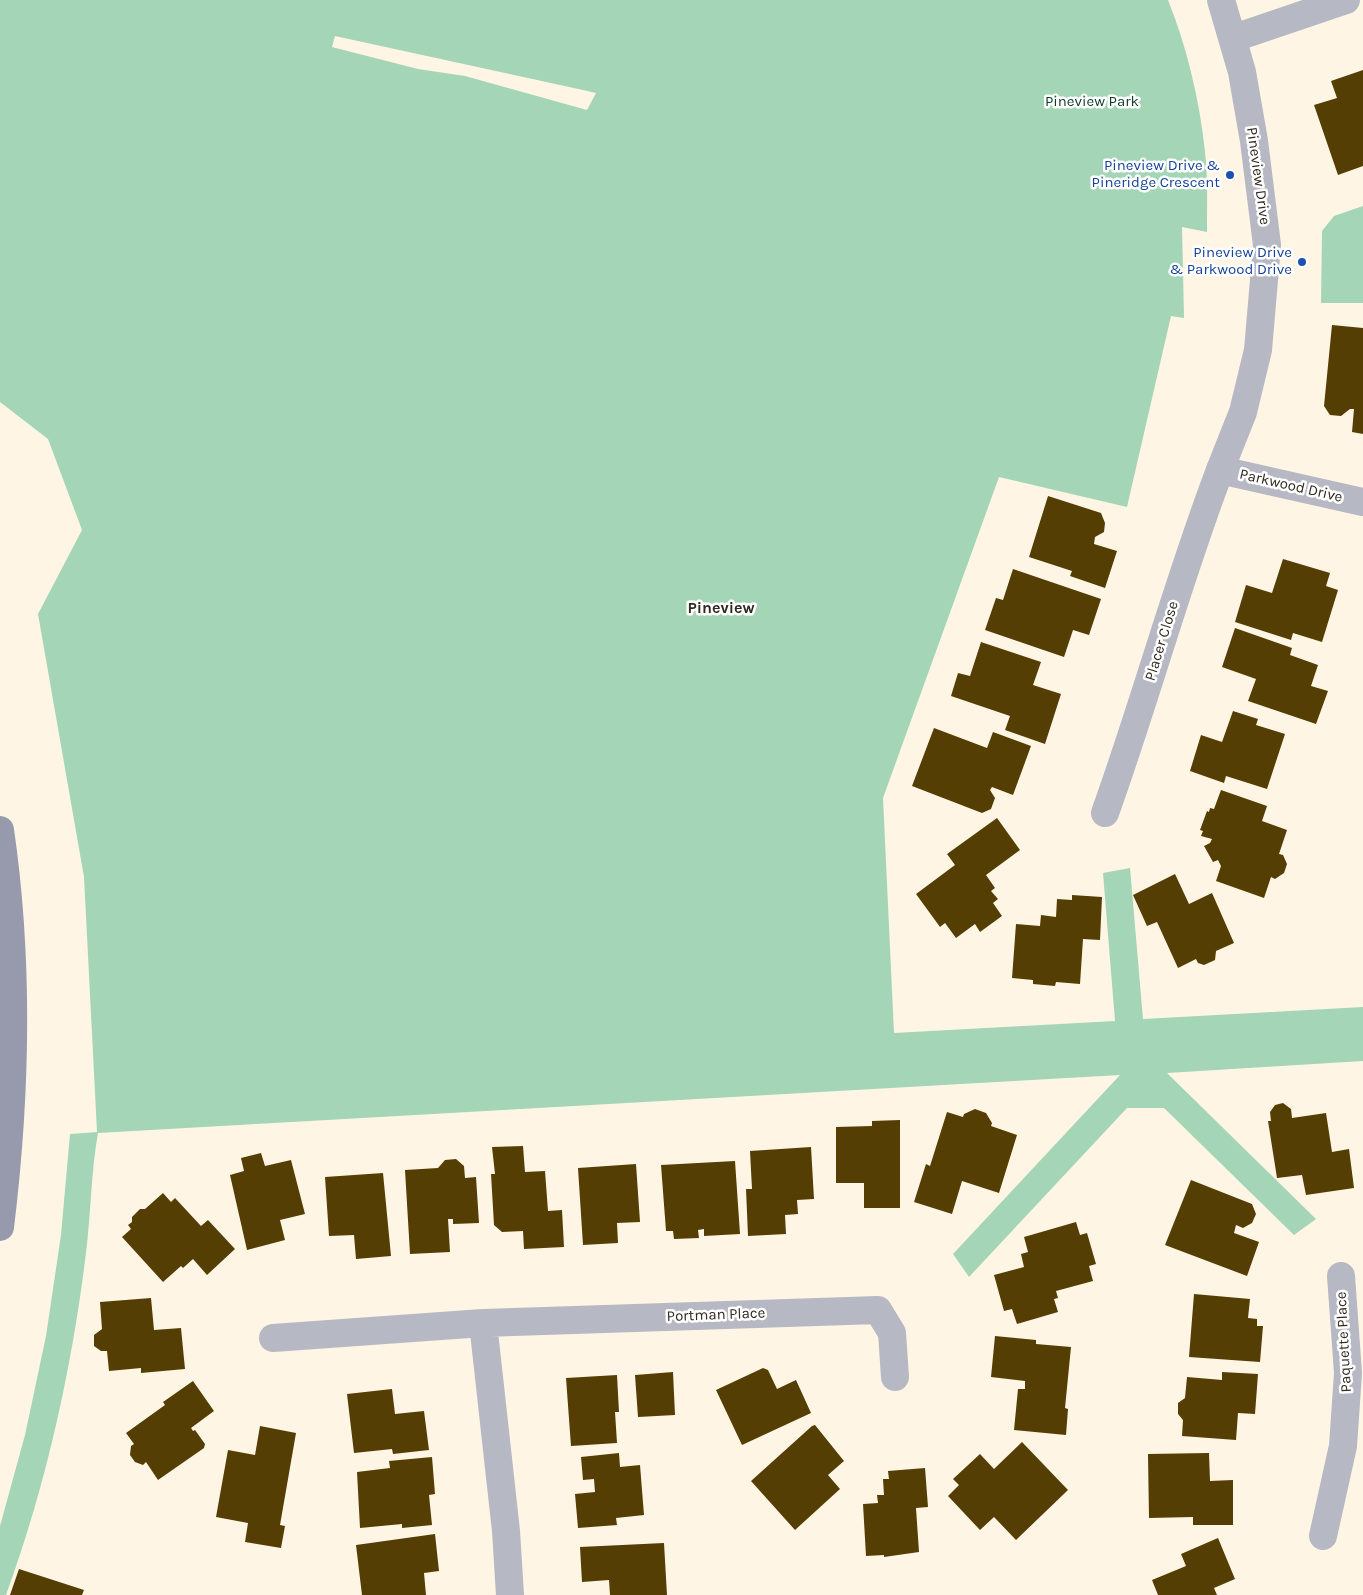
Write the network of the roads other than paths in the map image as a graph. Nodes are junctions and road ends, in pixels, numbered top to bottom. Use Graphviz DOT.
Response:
graph roads {
  1 [pos="1221,0"];
  2 [pos="1346,0"];
  3 [pos="1234,38"];
  4 [pos="1220,470"];
  5 [pos="1363,502"];
  6 [pos="1105,813"];
  7 [pos="0,830"];
  8 [pos="0,1227"];
  9 [pos="1341,1276"];
  10 [pos="483,1323"];
  11 [pos="273,1338"];
  12 [pos="895,1377"];
  13 [pos="1354,1408"];
  14 [pos="1322,1536"];
  15 [pos="510,1595"];
  1 -- 3 [label="street, Pineview Drive"];
  2 -- 3 [label="street"];
  3 -- 4 [label="street, Pineview Drive"];
  4 -- 5 [label="street, Parkwood Drive"];
  4 -- 6 [label="street, Placer Close"];
  7 -- 8 [label="main road"];
  9 -- 13 [label="street, Paquette Place"];
  10 -- 11 [label="street, Portman Place"];
  10 -- 12 [label="street, Portman Place"];
  10 -- 15 [label="street"];
  13 -- 14 [label="street, Paquette Place"];
}
